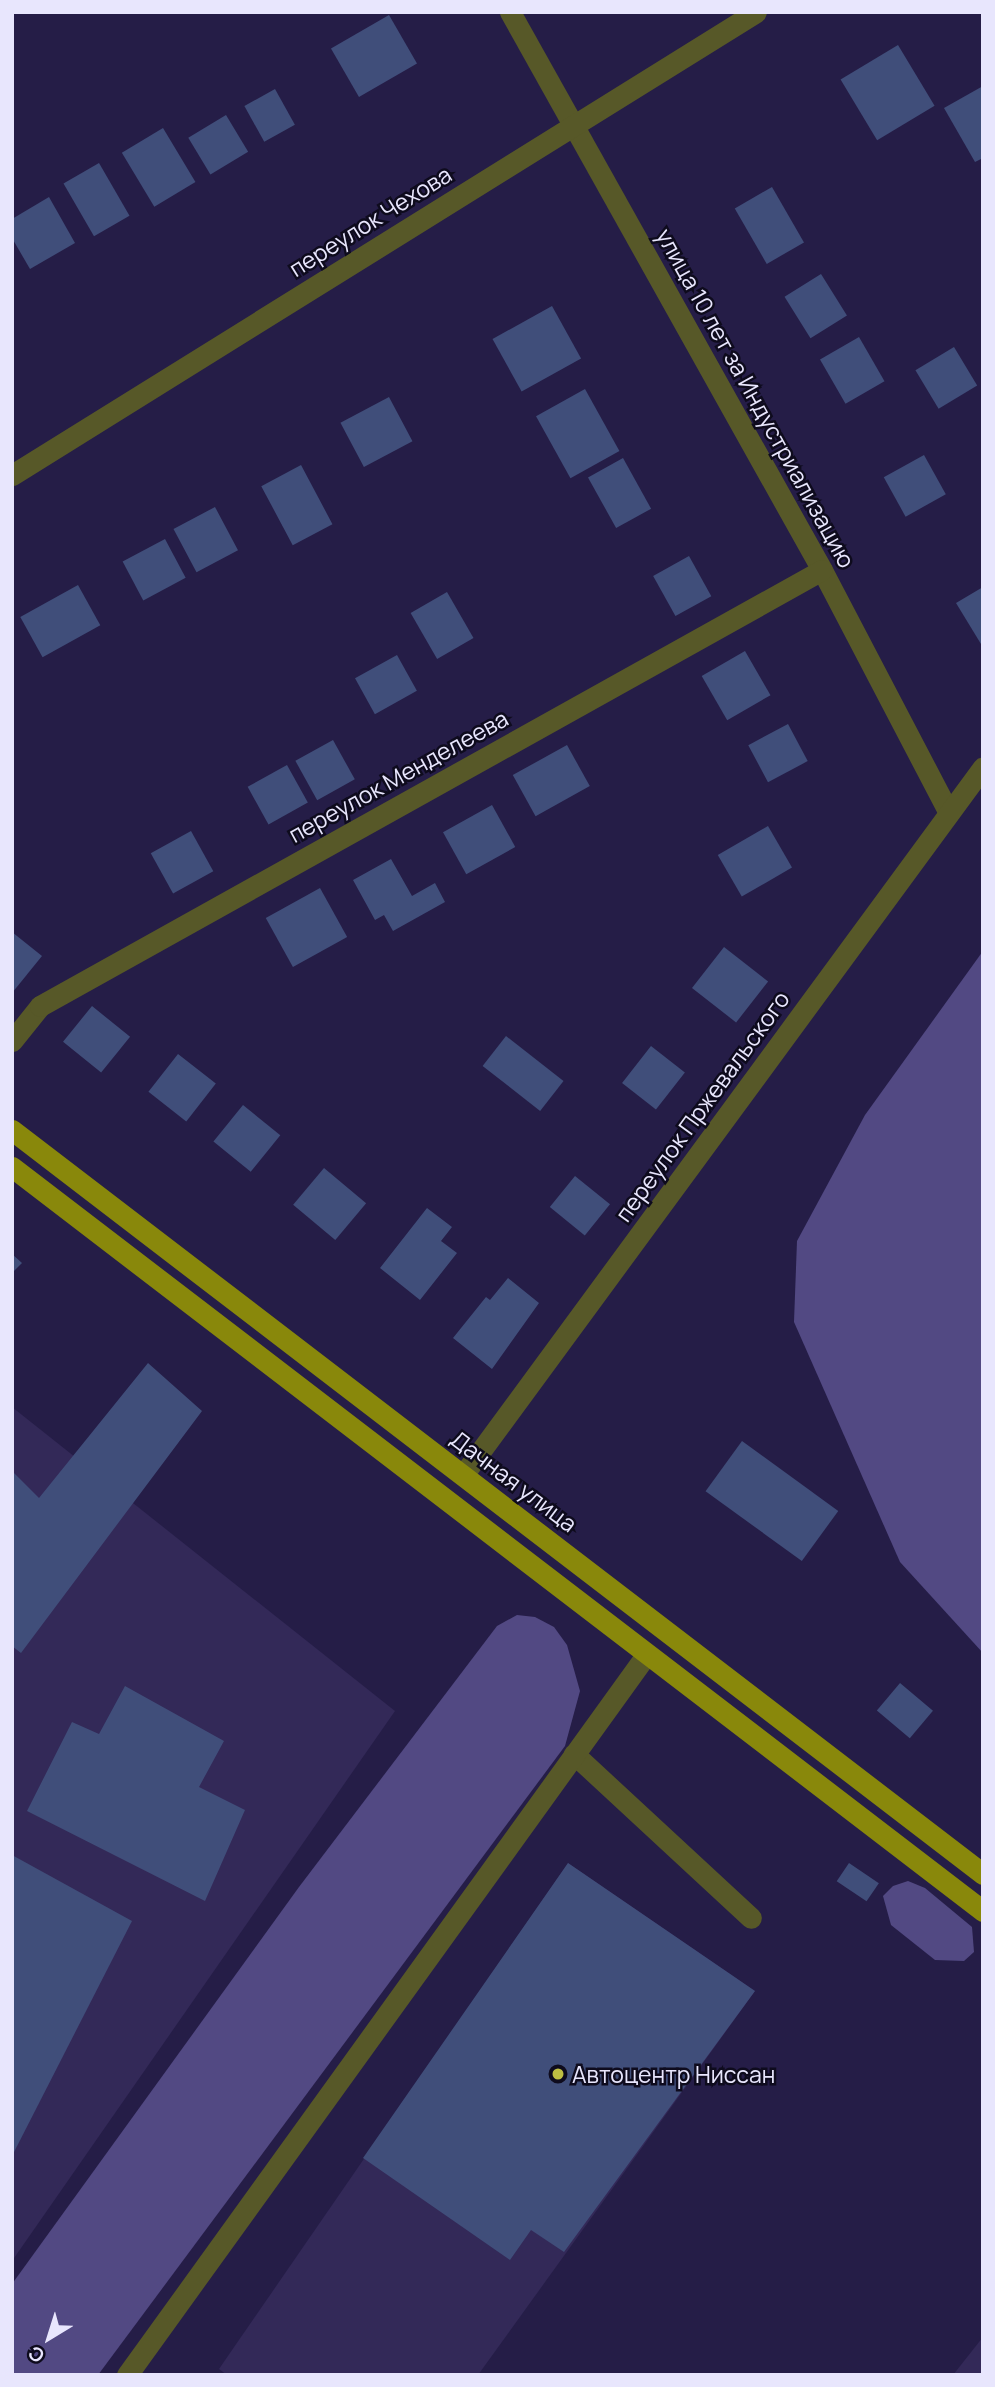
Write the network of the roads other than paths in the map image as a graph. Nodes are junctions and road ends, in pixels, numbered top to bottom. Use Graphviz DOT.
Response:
graph roads {
  1 [pos="510,12"];
  2 [pos="756,12"];
  3 [pos="573,125"];
  4 [pos="12,475"];
  5 [pos="822,570"];
  6 [pos="983,767"];
  7 [pos="949,813"];
  8 [pos="12,1041"];
  9 [pos="12,1130"];
  10 [pos="12,1167"];
  11 [pos="463,1475"];
  12 [pos="664,1629"];
  13 [pos="646,1655"];
  14 [pos="573,1754"];
  15 [pos="983,1874"];
  16 [pos="983,1911"];
  17 [pos="751,1918"];
  18 [pos="127,2375"];
  1 -- 3 [label="street, улица 10 лет за Индустриализацию"];
  2 -- 3 [label="street, переулок Чехова"];
  3 -- 4 [label="street, переулок Чехова"];
  3 -- 5 [label="street, улица 10 лет за Индустриализацию"];
  5 -- 7 [label="street, улица 10 лет за Индустриализацию"];
  5 -- 8 [label="street, переулок Менделеева"];
  6 -- 7 [label="street, переулок Пржевальского"];
  7 -- 11 [label="street, переулок Пржевальского"];
  9 -- 11 [label="main road, Дачная улица"];
  10 -- 13 [label="main road"];
  11 -- 12 [label="main road, Дачная улица"];
  12 -- 13 [label="main road"];
  12 -- 15 [label="main road, Дачная улица"];
  13 -- 14 [label="street"];
  13 -- 16 [label="main road"];
  14 -- 17 [label="street"];
  14 -- 18 [label="street"];
}
